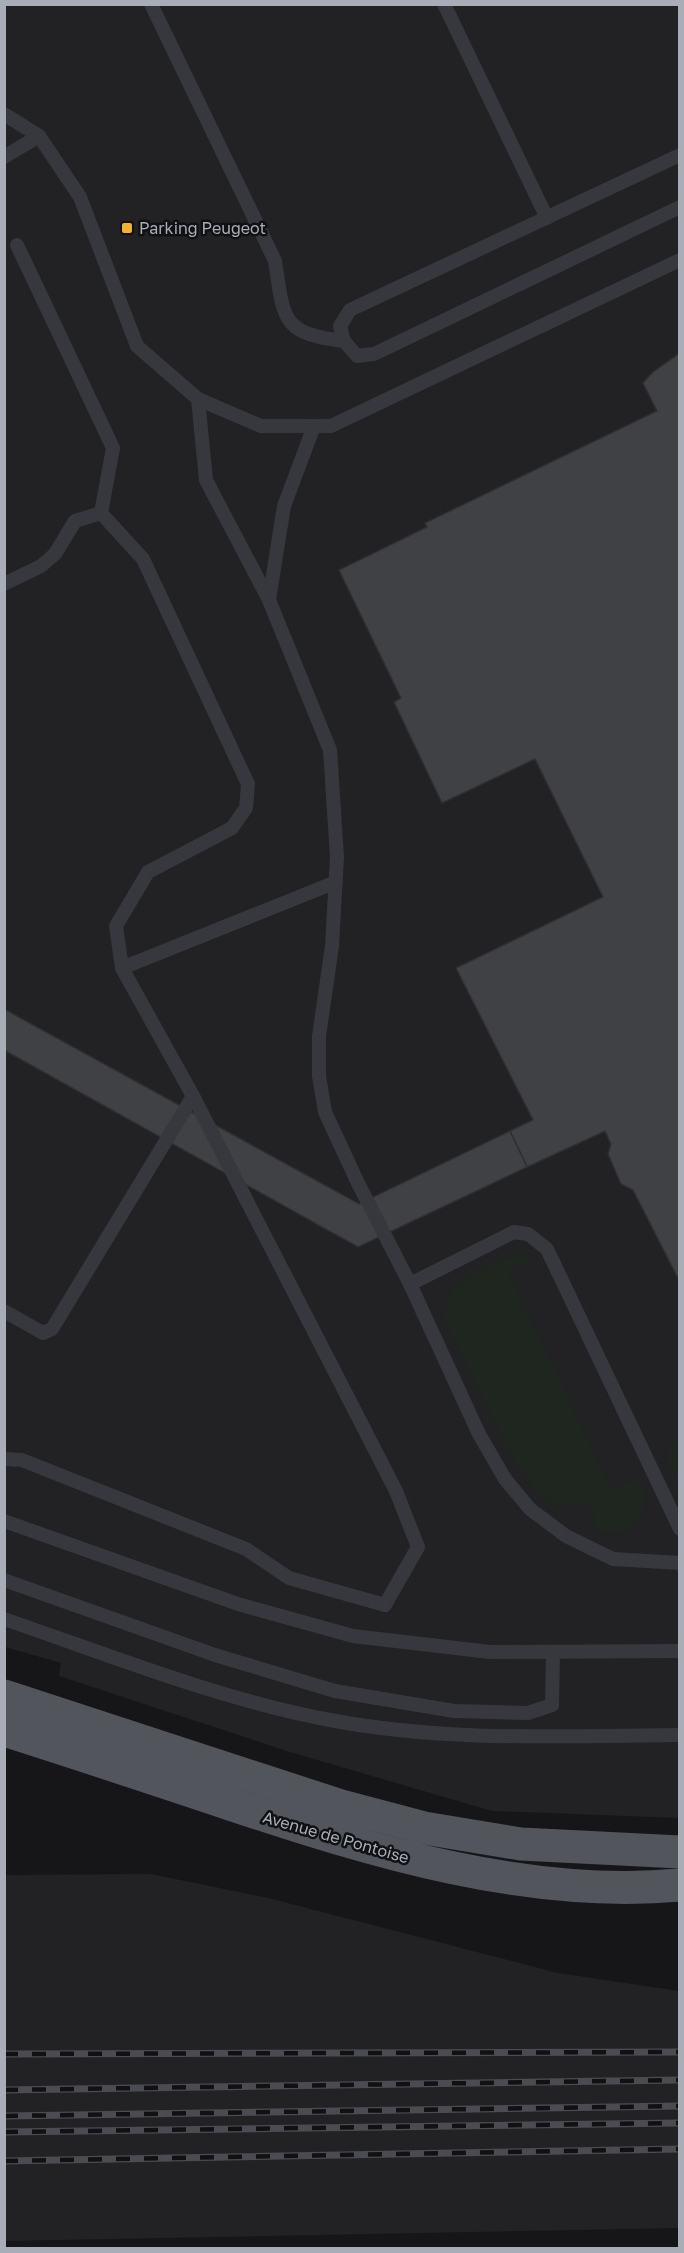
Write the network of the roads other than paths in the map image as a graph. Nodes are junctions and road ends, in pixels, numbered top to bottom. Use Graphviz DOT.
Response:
graph roads {
  1 [pos="151,4"];
  2 [pos="444,4"];
  3 [pos="4,114"];
  4 [pos="39,136"];
  5 [pos="680,155"];
  6 [pos="4,157"];
  7 [pos="680,207"];
  8 [pos="547,218"];
  9 [pos="18,244"];
  10 [pos="680,260"];
  11 [pos="344,341"];
  12 [pos="198,399"];
  13 [pos="314,426"];
  14 [pos="101,513"];
  15 [pos="4,584"];
  16 [pos="268,600"];
  17 [pos="336,882"];
  18 [pos="122,968"];
  19 [pos="193,1095"];
  20 [pos="410,1284"];
  21 [pos="4,1311"];
  22 [pos="4,1459"];
  23 [pos="4,1521"];
  24 [pos="680,1528"];
  25 [pos="680,1563"];
  26 [pos="4,1580"];
  27 [pos="4,1619"];
  28 [pos="680,1651"];
  29 [pos="554,1653"];
  30 [pos="4,1696"];
  31 [pos="4,1730"];
  32 [pos="680,1734"];
  33 [pos="680,1852"];
  34 [pos="680,1885"];
  1 -- 11 [label="lane"];
  2 -- 8 [label="lane"];
  3 -- 4 [label="lane"];
  4 -- 6 [label="lane"];
  4 -- 12 [label="lane"];
  5 -- 8 [label="lane"];
  7 -- 11 [label="lane"];
  8 -- 11 [label="lane"];
  9 -- 14 [label="lane"];
  10 -- 13 [label="lane"];
  12 -- 13 [label="lane"];
  12 -- 16 [label="lane"];
  13 -- 16 [label="lane"];
  14 -- 15 [label="lane"];
  14 -- 18 [label="lane"];
  16 -- 17 [label="lane"];
  17 -- 18 [label="lane"];
  17 -- 20 [label="lane"];
  18 -- 19 [label="lane"];
  19 -- 21 [label="lane"];
  19 -- 22 [label="lane"];
  20 -- 24 [label="lane"];
  20 -- 25 [label="lane"];
  23 -- 29 [label="lane"];
  26 -- 29 [label="lane"];
  27 -- 32 [label="lane"];
  28 -- 29 [label="lane"];
  30 -- 33 [label="main road, Avenue de Pontoise"];
  31 -- 34 [label="main road, Avenue de Pontoise"];
}
